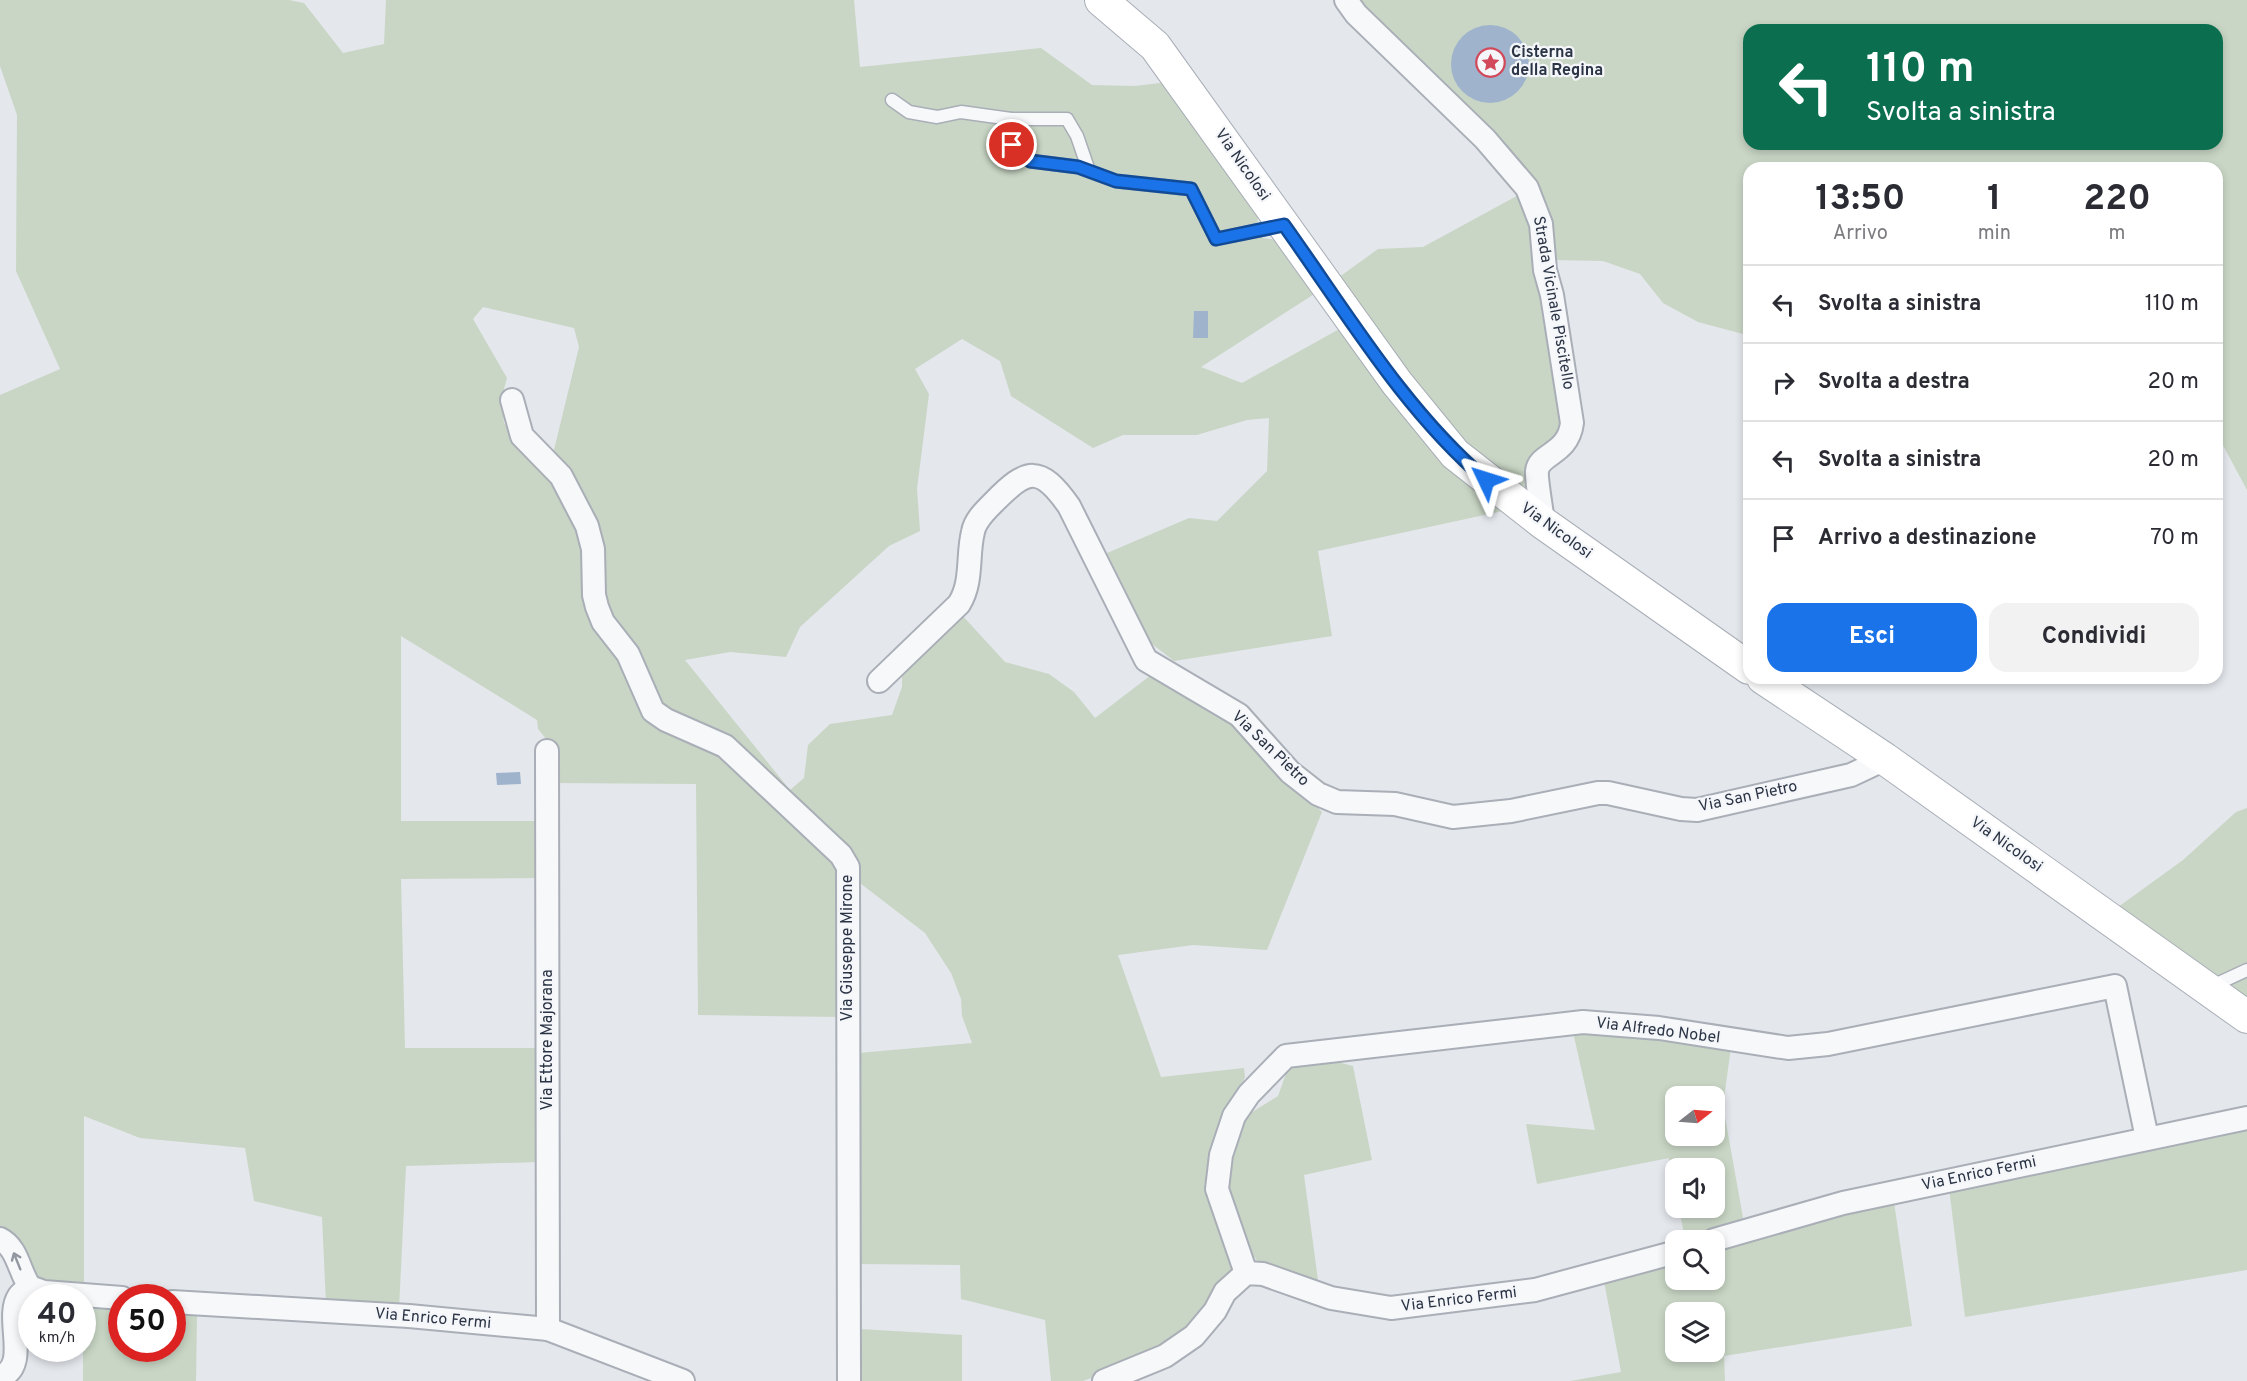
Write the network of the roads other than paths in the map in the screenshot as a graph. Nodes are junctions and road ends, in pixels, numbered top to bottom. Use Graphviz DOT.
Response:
graph roads {
  1 [pos="1101,0"];
  2 [pos="1346,0"];
  3 [pos="892,100"];
  4 [pos="1011,119"];
  5 [pos="1089,171"];
  6 [pos="1284,225"];
  7 [pos="512,399"];
  8 [pos="1543,523"];
  9 [pos="1743,664"];
  10 [pos="879,681"];
  11 [pos="1772,684"];
  12 [pos="547,751"];
  13 [pos="1885,759"];
  14 [pos="2247,969"];
  15 [pos="2207,988"];
  16 [pos="2247,1017"];
  17 [pos="2247,1118"];
  18 [pos="2147,1138"];
  19 [pos="1725,1237"];
  20 [pos="0,1239"];
  21 [pos="1665,1255"];
  22 [pos="1246,1273"];
  23 [pos="29,1284"];
  24 [pos="18,1299"];
  25 [pos="186,1303"];
  26 [pos="548,1329"];
  27 [pos="0,1377"];
  28 [pos="683,1381"];
  29 [pos="849,1381"];
  30 [pos="1104,1381"];
  1 -- 6 [label="main road, Via Nicolosi"];
  2 -- 8 [label="street, Strada Vicinale Piscitello"];
  3 -- 4 [label="lane"];
  4 -- 5 [label="lane"];
  4 -- 5 [label="lane"];
  5 -- 6 [label="lane"];
  6 -- 8 [label="main road, Via Nicolosi"];
  7 -- 29 [label="street, Via Giuseppe Mirone"];
  8 -- 9 [label="main road, Via Nicolosi"];
  10 -- 13 [label="street, Via San Pietro"];
  11 -- 13 [label="main road, Via Nicolosi"];
  12 -- 26 [label="street, Via Ettore Majorana"];
  13 -- 15 [label="main road, Via Nicolosi"];
  14 -- 15 [label="lane"];
  15 -- 16 [label="main road, Via Nicolosi"];
  17 -- 18 [label="street, Via Enrico Fermi"];
  18 -- 19 [label="street, Via Enrico Fermi"];
  18 -- 22 [label="street, Via Alfredo Nobel"];
  23 -- 20 [label="street, one-way"];
  21 -- 22 [label="street, Via Enrico Fermi"];
  22 -- 30 [label="street"];
  24 -- 27 [label="street"];
  25 -- 26 [label="street, Via Enrico Fermi"];
  26 -- 28 [label="street, Via Enrico Fermi"];
}
